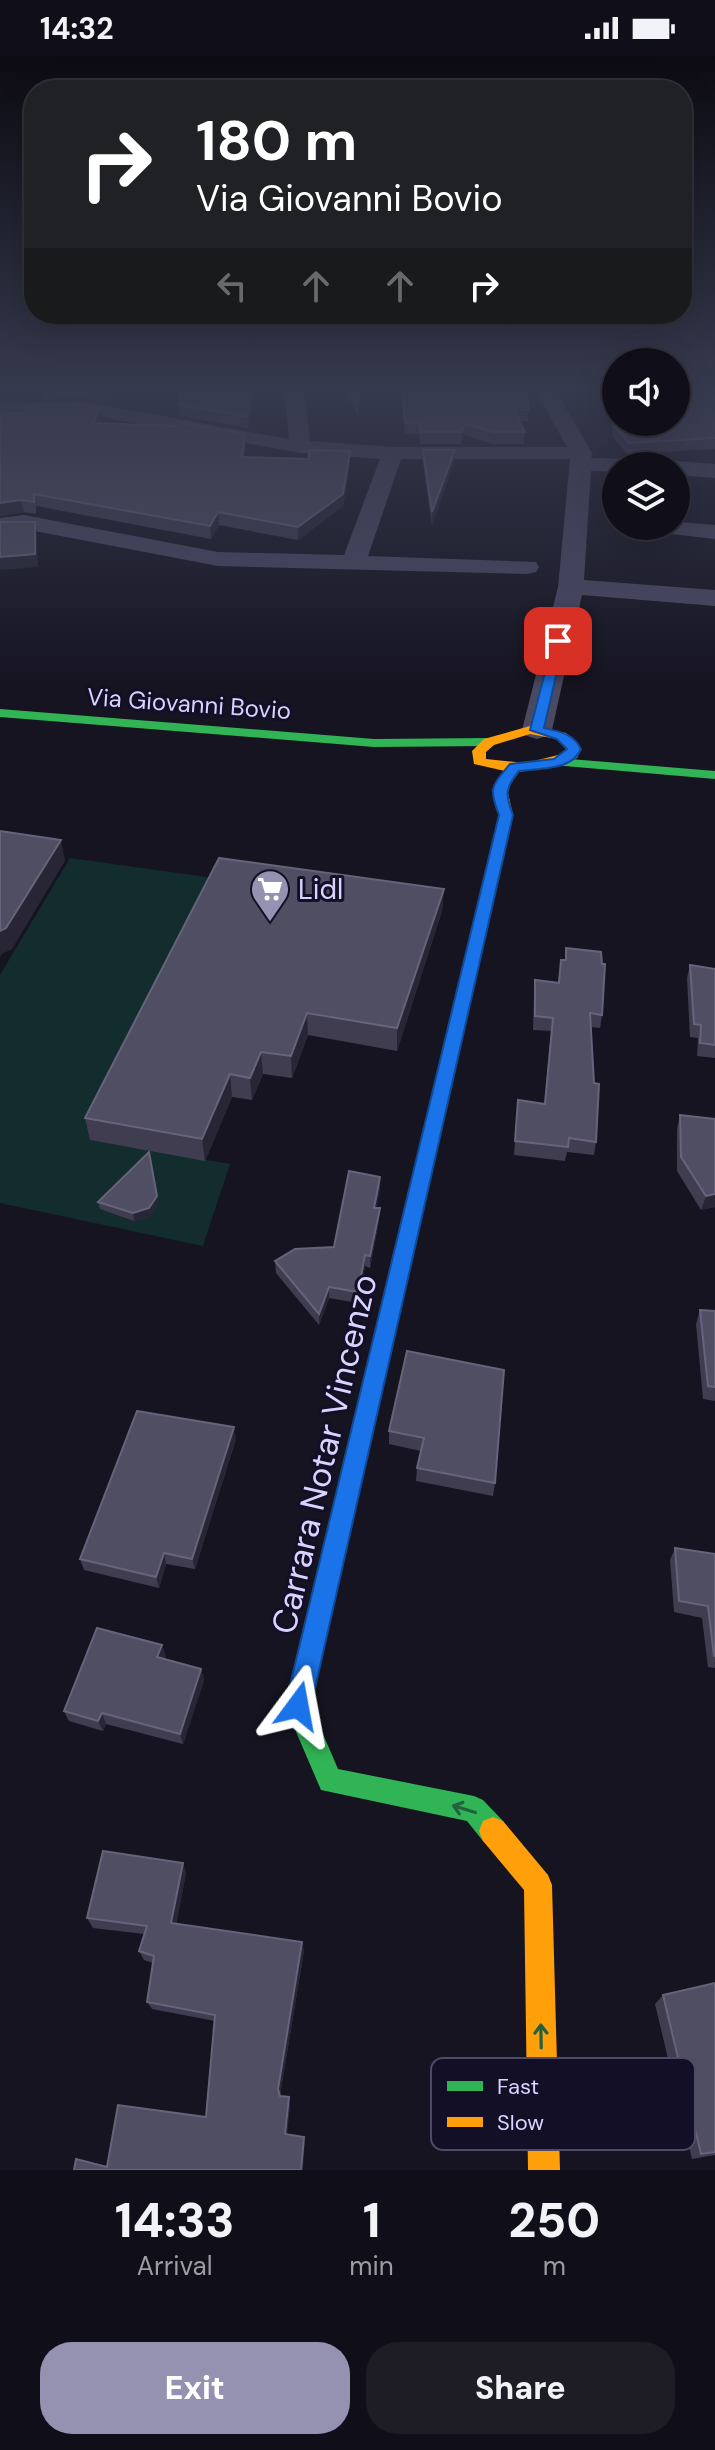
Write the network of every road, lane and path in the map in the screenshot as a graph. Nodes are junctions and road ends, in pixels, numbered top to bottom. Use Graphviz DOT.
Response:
graph roads {
  1 [pos="381,487"];
  2 [pos="578,487"];
  3 [pos="0,525"];
  4 [pos="690,530"];
  5 [pos="715,532"];
  6 [pos="353,564"];
  7 [pos="527,567"];
  8 [pos="571,587"];
  9 [pos="715,598"];
  10 [pos="0,713"];
  11 [pos="537,730"];
  12 [pos="489,742"];
  13 [pos="571,742"];
  14 [pos="374,743"];
  15 [pos="479,761"];
  16 [pos="558,762"];
  17 [pos="515,767"];
  18 [pos="660,770"];
  19 [pos="715,775"];
  20 [pos="542,2058"];
  21 [pos="544,2150"];
  22 [pos="544,2170"];
  1 -- 6 [label="street"];
  2 -- 8 [label="street"];
  3 -- 6 [label="street"];
  4 -- 5 [label="street"];
  6 -- 7 [label="street"];
  8 -- 9 [label="street"];
  8 -- 11 [label="street"];
  10 -- 14 [label="main road, Via Giovanni Bovio"];
  11 -- 12 [label="main road"];
  11 -- 13 [label="main road"];
  12 -- 14 [label="main road"];
  12 -- 15 [label="main road"];
  13 -- 16 [label="main road"];
  13 -- 18 [label="main road"];
  14 -- 15 [label="main road"];
  15 -- 17 [label="main road"];
  16 -- 17 [label="main road"];
  16 -- 18 [label="main road"];
  20 -- 17 [label="main road, Carrara Notar Vincenzo, one-way"];
  18 -- 19 [label="main road"];
  22 -- 21 [label="main road, Carrara Notar Vincenzo, one-way"];
}
